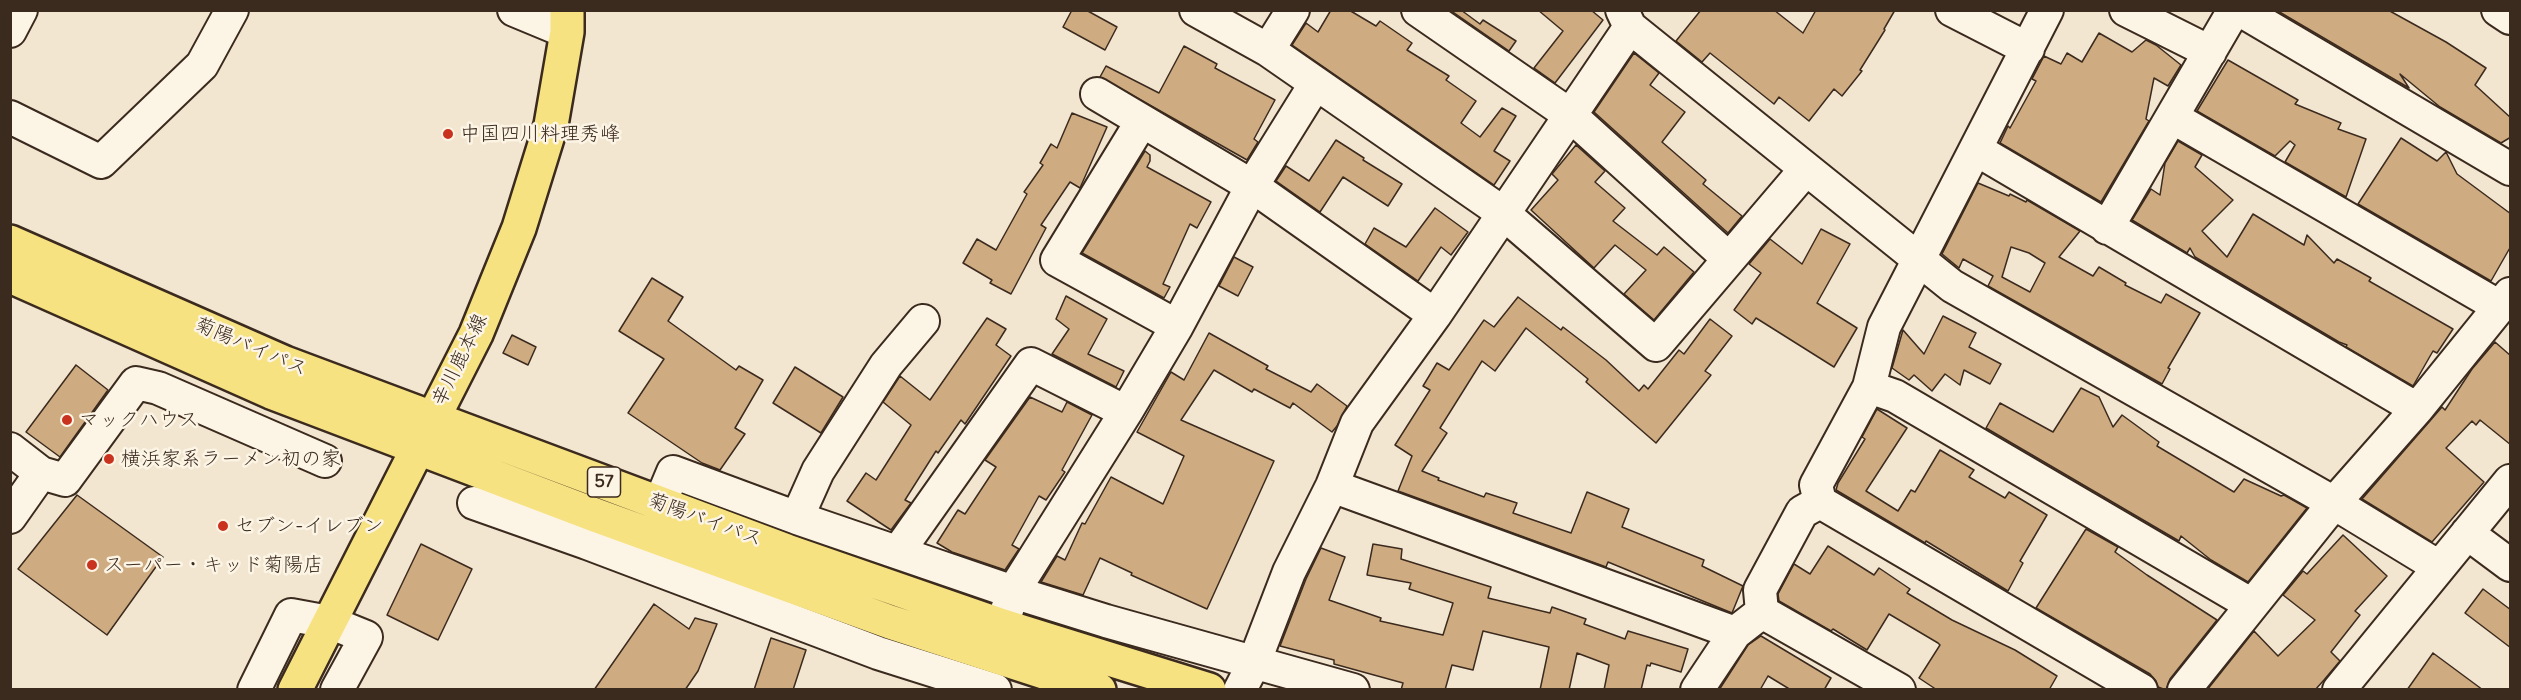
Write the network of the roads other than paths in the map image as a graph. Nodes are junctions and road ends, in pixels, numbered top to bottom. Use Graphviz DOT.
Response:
graph roads {
  1 [pos="21,10"];
  2 [pos="232,10"];
  3 [pos="514,10"];
  4 [pos="1196,10"];
  5 [pos="1293,10"];
  6 [pos="1418,10"];
  7 [pos="1952,10"];
  8 [pos="2047,10"];
  9 [pos="2126,10"];
  10 [pos="2234,10"];
  11 [pos="2240,10"];
  12 [pos="2498,10"];
  13 [pos="2511,18"];
  14 [pos="1626,19"];
  15 [pos="567,21"];
  16 [pos="10,31"];
  17 [pos="2028,49"];
  18 [pos="1268,50"];
  19 [pos="2210,52"];
  20 [pos="1316,83"];
  21 [pos="1097,94"];
  22 [pos="1570,115"];
  23 [pos="10,117"];
  24 [pos="2172,117"];
  25 [pos="1142,121"];
  26 [pos="1977,150"];
  27 [pos="1806,169"];
  28 [pos="2511,169"];
  29 [pos="1252,186"];
  30 [pos="1503,213"];
  31 [pos="2107,228"];
  32 [pos="10,242"];
  33 [pos="1729,259"];
  34 [pos="1917,259"];
  35 [pos="10,276"];
  36 [pos="2505,301"];
  37 [pos="1435,315"];
  38 [pos="923,321"];
  39 [pos="1177,326"];
  40 [pos="1869,387"];
  41 [pos="2417,409"];
  42 [pos="1126,412"];
  43 [pos="432,418"];
  44 [pos="417,447"];
  45 [pos="10,449"];
  46 [pos="325,461"];
  47 [pos="41,473"];
  48 [pos="2511,481"];
  49 [pos="1332,486"];
  50 [pos="1820,502"];
  51 [pos="474,503"];
  52 [pos="660,503"];
  53 [pos="2334,503"];
  54 [pos="10,517"];
  55 [pos="797,518"];
  56 [pos="591,529"];
  57 [pos="2467,533"];
  58 [pos="898,552"];
  59 [pos="2511,565"];
  60 [pos="2439,567"];
  61 [pos="1013,592"];
  62 [pos="2252,605"];
  63 [pos="1762,612"];
  64 [pos="890,621"];
  65 [pos="329,622"];
  66 [pos="1003,626"];
  67 [pos="1735,633"];
  68 [pos="878,653"];
  69 [pos="1247,676"];
  70 [pos="1857,679"];
  71 [pos="254,690"];
  72 [pos="295,690"];
  73 [pos="337,690"];
  74 [pos="995,690"];
  75 [pos="1099,690"];
  76 [pos="1209,690"];
  77 [pos="1353,690"];
  78 [pos="1697,690"];
  79 [pos="1899,690"];
  80 [pos="2140,690"];
  81 [pos="2184,690"];
  82 [pos="2339,690"];
  1 -- 16 [label="street"];
  2 -- 23 [label="street"];
  3 -- 15 [label="street"];
  4 -- 18 [label="street"];
  5 -- 18 [label="street"];
  6 -- 22 [label="street"];
  7 -- 17 [label="street"];
  8 -- 17 [label="street"];
  9 -- 19 [label="street"];
  10 -- 19 [label="street"];
  11 -- 28 [label="street"];
  12 -- 13 [label="street"];
  14 -- 22 [label="street"];
  14 -- 27 [label="street"];
  15 -- 43 [label="main road, 辛川鹿本線"];
  17 -- 26 [label="street"];
  18 -- 20 [label="street"];
  19 -- 24 [label="street"];
  20 -- 29 [label="street"];
  20 -- 30 [label="street"];
  21 -- 25 [label="street"];
  22 -- 30 [label="street"];
  22 -- 33 [label="street"];
  24 -- 31 [label="street"];
  24 -- 36 [label="street"];
  25 -- 29 [label="street"];
  25 -- 39 [label="street"];
  26 -- 31 [label="street"];
  26 -- 34 [label="street"];
  27 -- 33 [label="street"];
  27 -- 34 [label="street"];
  29 -- 37 [label="street"];
  29 -- 39 [label="street"];
  30 -- 33 [label="street"];
  30 -- 37 [label="street"];
  31 -- 41 [label="street"];
  32 -- 43 [label="main road, 菊陽バイパス / 57"];
  34 -- 40 [label="street"];
  34 -- 53 [label="street"];
  35 -- 44 [label="main road, 菊陽バイパス / 57"];
  36 -- 41 [label="street"];
  37 -- 49 [label="street"];
  38 -- 55 [label="street"];
  39 -- 42 [label="street"];
  40 -- 50 [label="street"];
  40 -- 62 [label="street"];
  41 -- 53 [label="street"];
  42 -- 58 [label="street"];
  42 -- 61 [label="street"];
  43 -- 44 [label="main road, 辛川鹿本線"];
  43 -- 52 [label="main road, 菊陽バイパス / 57"];
  44 -- 56 [label="main road, 菊陽バイパス / 57"];
  44 -- 65 [label="main road, 辛川鹿本線"];
  45 -- 47 [label="street"];
  46 -- 47 [label="street"];
  47 -- 54 [label="street"];
  48 -- 57 [label="street"];
  49 -- 67 [label="street"];
  49 -- 69 [label="street"];
  50 -- 63 [label="street"];
  50 -- 80 [label="street"];
  51 -- 56 [label="street"];
  52 -- 55 [label="street"];
  52 -- 66 [label="main road, 菊陽バイパス / 57"];
  53 -- 60 [label="street"];
  53 -- 62 [label="street"];
  55 -- 58 [label="street"];
  56 -- 64 [label="main road, 菊陽バイパス / 57"];
  56 -- 68 [label="street"];
  57 -- 59 [label="street"];
  57 -- 60 [label="street"];
  58 -- 61 [label="street"];
  60 -- 82 [label="street"];
  61 -- 66 [label="street"];
  61 -- 69 [label="street"];
  62 -- 81 [label="street"];
  63 -- 67 [label="street"];
  63 -- 70 [label="street"];
  64 -- 68 [label="street"];
  64 -- 75 [label="main road, 菊陽バイパス / 57"];
  65 -- 71 [label="street"];
  65 -- 72 [label="main road, 辛川鹿本線"];
  65 -- 73 [label="street"];
  66 -- 76 [label="main road, 菊陽バイパス / 57"];
  67 -- 78 [label="street"];
  68 -- 74 [label="street"];
  69 -- 77 [label="street"];
  70 -- 79 [label="street"];
}
